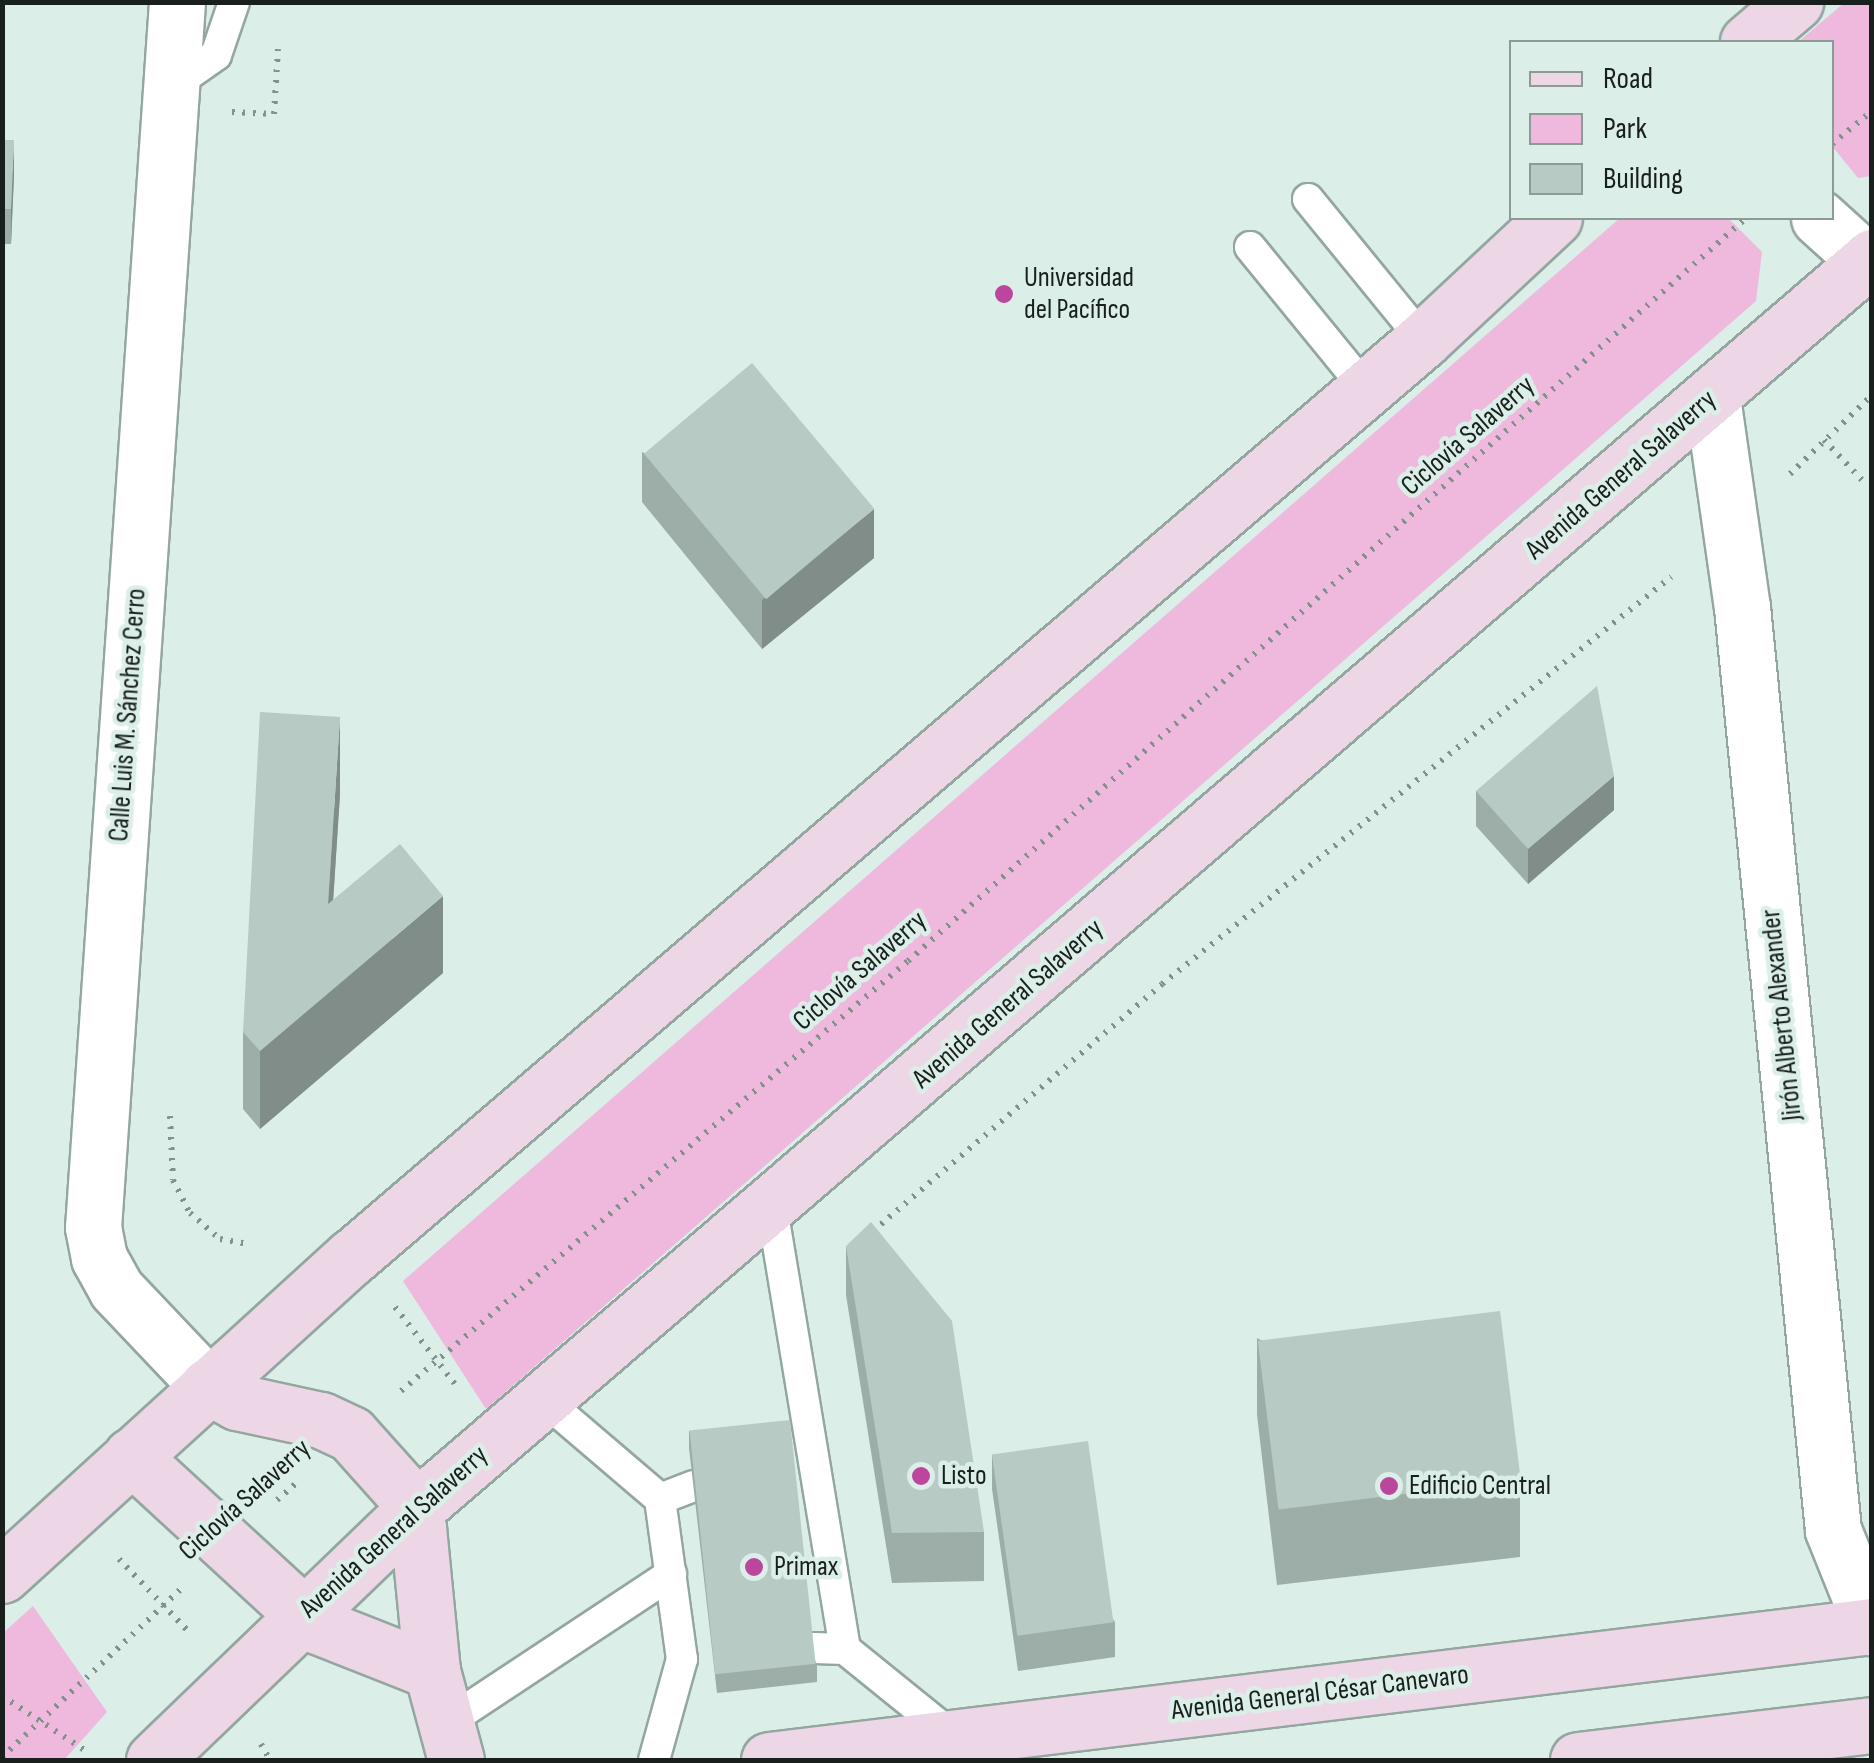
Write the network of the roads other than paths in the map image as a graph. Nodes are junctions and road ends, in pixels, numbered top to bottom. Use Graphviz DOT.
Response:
graph roads {
  1 [pos="177,2"];
  2 [pos="234,2"];
  3 [pos="1795,2"];
  4 [pos="1750,40"];
  5 [pos="172,86"];
  6 [pos="1308,199"];
  7 [pos="1552,220"];
  8 [pos="1821,220"];
  9 [pos="1250,247"];
  10 [pos="1870,262"];
  11 [pos="1423,340"];
  12 [pos="1366,389"];
  13 [pos="1712,396"];
  14 [pos="772,1208"];
  15 [pos="208,1386"];
  16 [pos="543,1399"];
  17 [pos="132,1456"];
  18 [pos="694,1486"];
  19 [pos="660,1499"];
  20 [pos="413,1511"];
  21 [pos="11,1558"];
  22 [pos="671,1574"];
  23 [pos="301,1614"];
  24 [pos="1872,1626"];
  25 [pos="814,1648"];
  26 [pos="846,1649"];
  27 [pos="445,1718"];
  28 [pos="1872,1725"];
  29 [pos="955,1738"];
  30 [pos="154,1760"];
  31 [pos="654,1760"];
  32 [pos="769,1760"];
  33 [pos="1578,1760"];
  1 -- 5 [label="street, Calle Luis M. Sánchez Cerro"];
  2 -- 5 [label="lane"];
  3 -- 4 [label="main road"];
  5 -- 15 [label="street, Calle Luis M. Sánchez Cerro"];
  6 -- 11 [label="lane"];
  7 -- 11 [label="main road"];
  8 -- 10 [label="street"];
  9 -- 12 [label="lane"];
  10 -- 13 [label="main road, Avenida General Salaverry"];
  11 -- 12 [label="main road"];
  12 -- 15 [label="main road"];
  13 -- 14 [label="main road, Avenida General Salaverry"];
  13 -- 24 [label="street, Jirón Alberto Alexander"];
  14 -- 16 [label="main road, Avenida General Salaverry"];
  14 -- 26 [label="lane"];
  15 -- 17 [label="main road"];
  15 -- 20 [label="main road"];
  16 -- 19 [label="lane"];
  16 -- 20 [label="main road, Avenida General Salaverry"];
  17 -- 21 [label="main road"];
  17 -- 23 [label="main road"];
  18 -- 19 [label="lane"];
  19 -- 22 [label="lane"];
  20 -- 23 [label="main road, Avenida General Salaverry"];
  20 -- 27 [label="main road"];
  22 -- 27 [label="lane"];
  22 -- 31 [label="lane"];
  23 -- 27 [label="main road"];
  23 -- 30 [label="main road, Avenida General Salaverry"];
  24 -- 29 [label="main road, Avenida General César Canevaro"];
  25 -- 26 [label="lane"];
  26 -- 29 [label="lane"];
  28 -- 33 [label="main road"];
  29 -- 32 [label="main road, Avenida General César Canevaro"];
}
